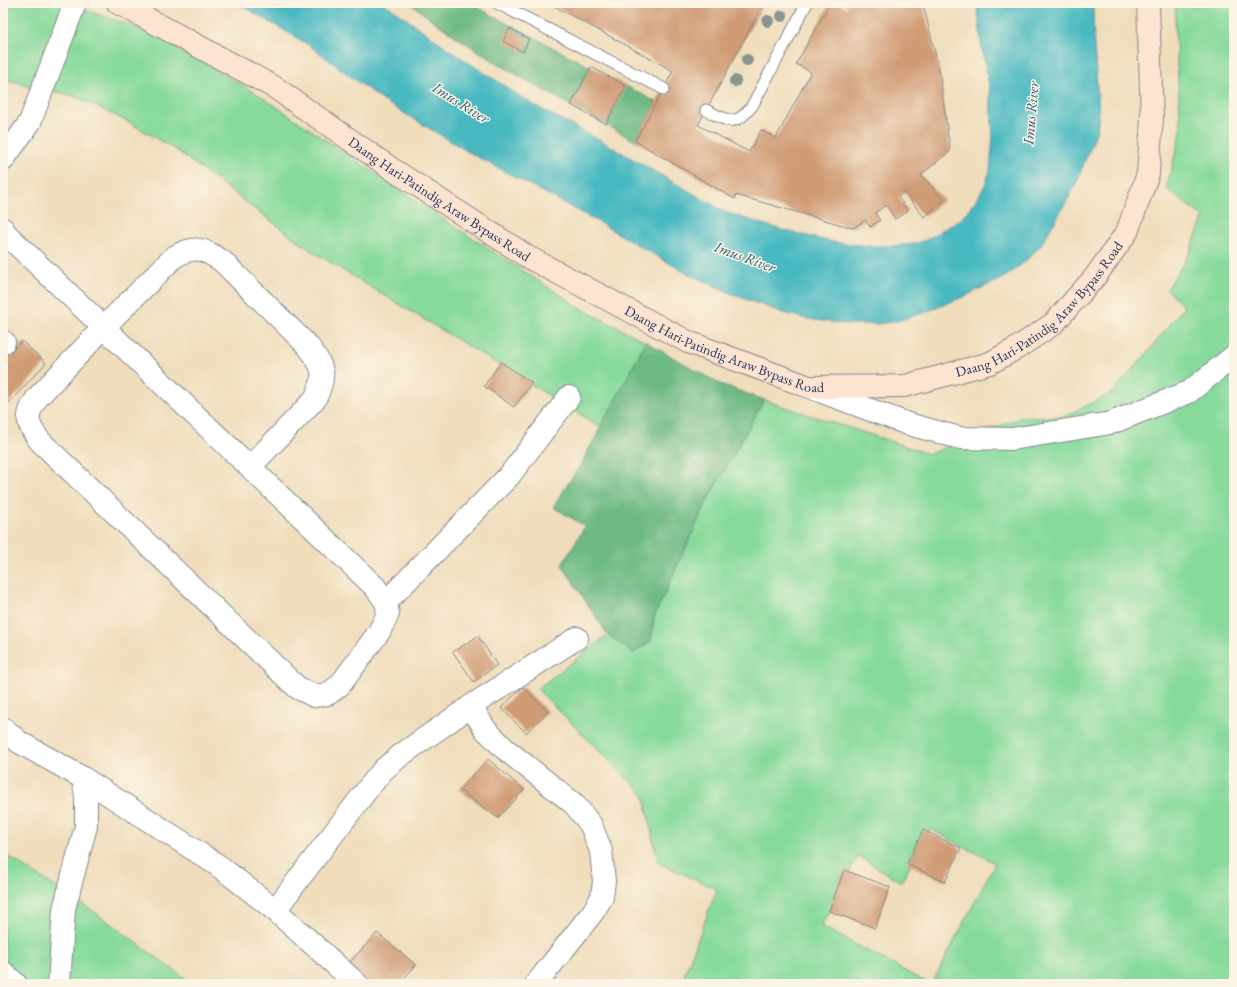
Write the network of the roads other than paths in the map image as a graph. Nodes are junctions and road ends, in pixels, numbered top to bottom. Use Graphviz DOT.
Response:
graph roads {
  1 [pos="75,3"];
  2 [pos="118,3"];
  3 [pos="497,3"];
  4 [pos="807,3"];
  5 [pos="1148,3"];
  6 [pos="664,88"];
  7 [pos="706,110"];
  8 [pos="3,160"];
  9 [pos="3,229"];
  10 [pos="104,327"];
  11 [pos="1234,356"];
  12 [pos="810,387"];
  13 [pos="570,397"];
  14 [pos="250,467"];
  15 [pos="386,602"];
  16 [pos="577,638"];
  17 [pos="471,706"];
  18 [pos="3,728"];
  19 [pos="83,778"];
  20 [pos="275,910"];
  21 [pos="3,972"];
  22 [pos="16,984"];
  23 [pos="59,984"];
  24 [pos="357,984"];
  25 [pos="536,984"];
  1 -- 8 [label="street"];
  2 -- 12 [label="main road, Daang Hari-Patindig Araw Bypass Road"];
  3 -- 6 [label="lane"];
  4 -- 7 [label="lane"];
  5 -- 12 [label="main road, Daang Hari-Patindig Araw Bypass Road"];
  9 -- 10 [label="street"];
  10 -- 14 [label="street"];
  10 -- 14 [label="street"];
  10 -- 15 [label="street"];
  11 -- 12 [label="street"];
  13 -- 15 [label="street"];
  14 -- 15 [label="street"];
  16 -- 17 [label="street"];
  17 -- 20 [label="street"];
  17 -- 25 [label="street"];
  18 -- 19 [label="street"];
  19 -- 20 [label="street"];
  19 -- 23 [label="street"];
  20 -- 24 [label="street"];
  21 -- 22 [label="street"];
}
